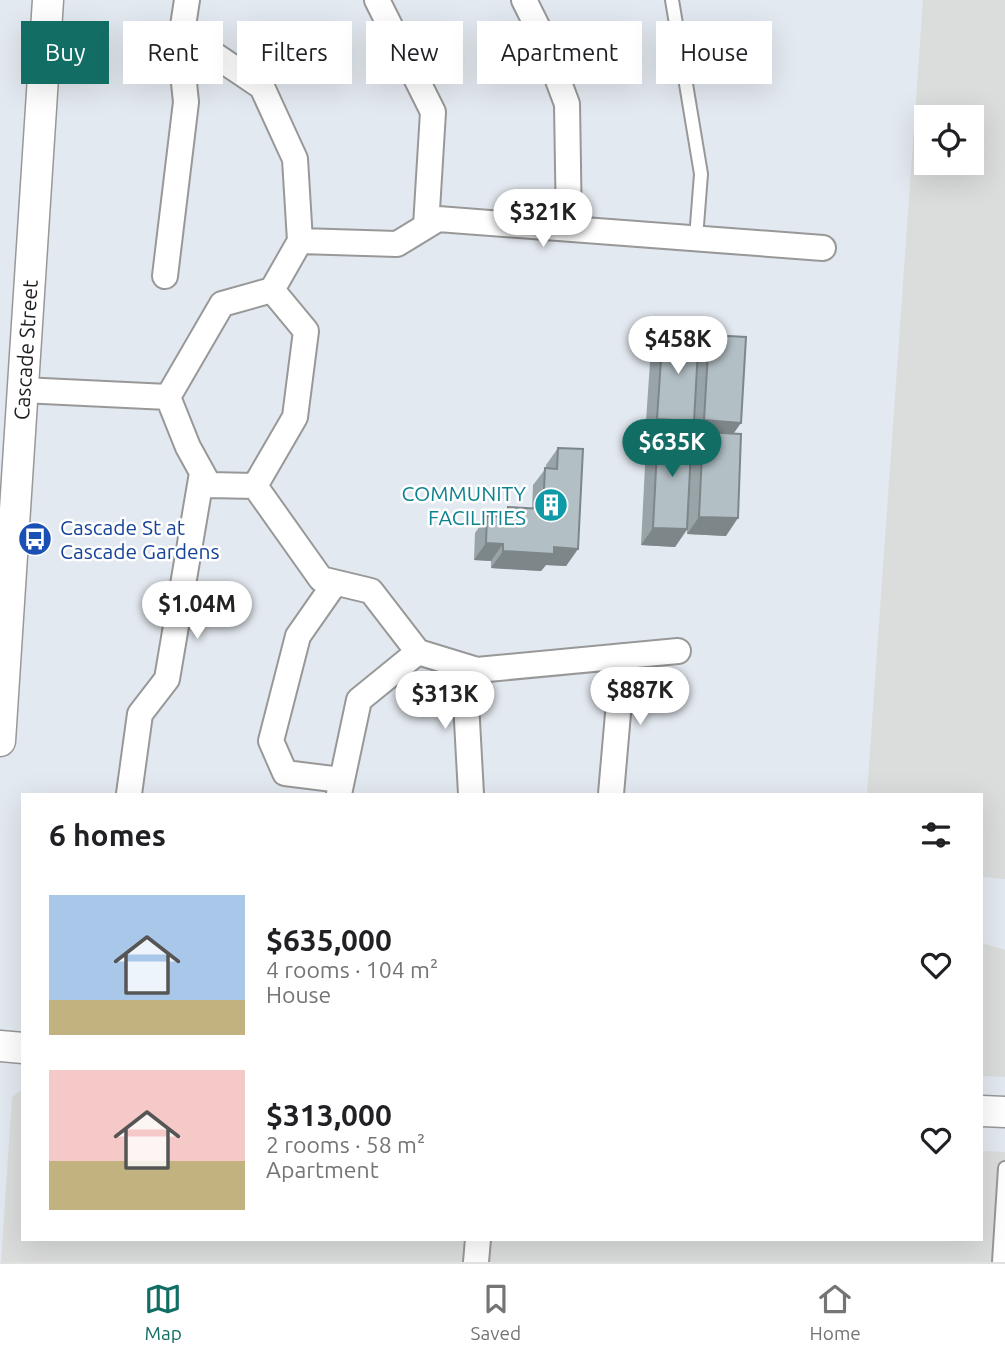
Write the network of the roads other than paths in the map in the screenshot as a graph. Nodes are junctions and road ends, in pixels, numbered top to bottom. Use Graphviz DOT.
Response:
graph roads {
  1 [pos="48,0"];
  2 [pos="187,0"];
  3 [pos="377,0"];
  4 [pos="524,0"];
  5 [pos="672,0"];
  6 [pos="184,21"];
  7 [pos="223,61"];
  8 [pos="184,84"];
  9 [pos="426,226"];
  10 [pos="569,228"];
  11 [pos="696,238"];
  12 [pos="300,241"];
  13 [pos="824,248"];
  14 [pos="165,276"];
  15 [pos="271,290"];
  16 [pos="22,390"];
  17 [pos="168,397"];
  18 [pos="202,473"];
  19 [pos="255,486"];
  20 [pos="335,583"];
  21 [pos="678,651"];
  22 [pos="418,652"];
  23 [pos="623,656"];
  24 [pos="464,666"];
  25 [pos="0,741"];
  26 [pos="340,787"];
  27 [pos="128,793"];
  28 [pos="471,793"];
  29 [pos="611,793"];
  30 [pos="0,1046"];
  31 [pos="21,1048"];
  32 [pos="983,1111"];
  33 [pos="1005,1112"];
  34 [pos="1005,1168"];
  35 [pos="478,1241"];
  36 [pos="476,1262"];
  37 [pos="999,1262"];
  1 -- 16 [label="street, Cascade Street"];
  2 -- 6 [label="street"];
  3 -- 9 [label="street"];
  4 -- 10 [label="street"];
  5 -- 11 [label="lane"];
  7 -- 12 [label="street"];
  8 -- 14 [label="street"];
  9 -- 10 [label="street"];
  9 -- 12 [label="street"];
  10 -- 11 [label="street"];
  11 -- 13 [label="street"];
  12 -- 15 [label="street"];
  15 -- 17 [label="street"];
  15 -- 19 [label="street"];
  16 -- 17 [label="street"];
  16 -- 25 [label="street, Cascade Street"];
  17 -- 18 [label="street"];
  18 -- 19 [label="street"];
  18 -- 27 [label="street"];
  19 -- 20 [label="street"];
  20 -- 22 [label="street"];
  20 -- 26 [label="street"];
  21 -- 23 [label="street"];
  22 -- 24 [label="street"];
  22 -- 26 [label="street"];
  23 -- 24 [label="street"];
  23 -- 29 [label="street"];
  24 -- 28 [label="street"];
  30 -- 31 [label="street"];
  32 -- 33 [label="street"];
  34 -- 37 [label="lane"];
  35 -- 36 [label="street"];
}
